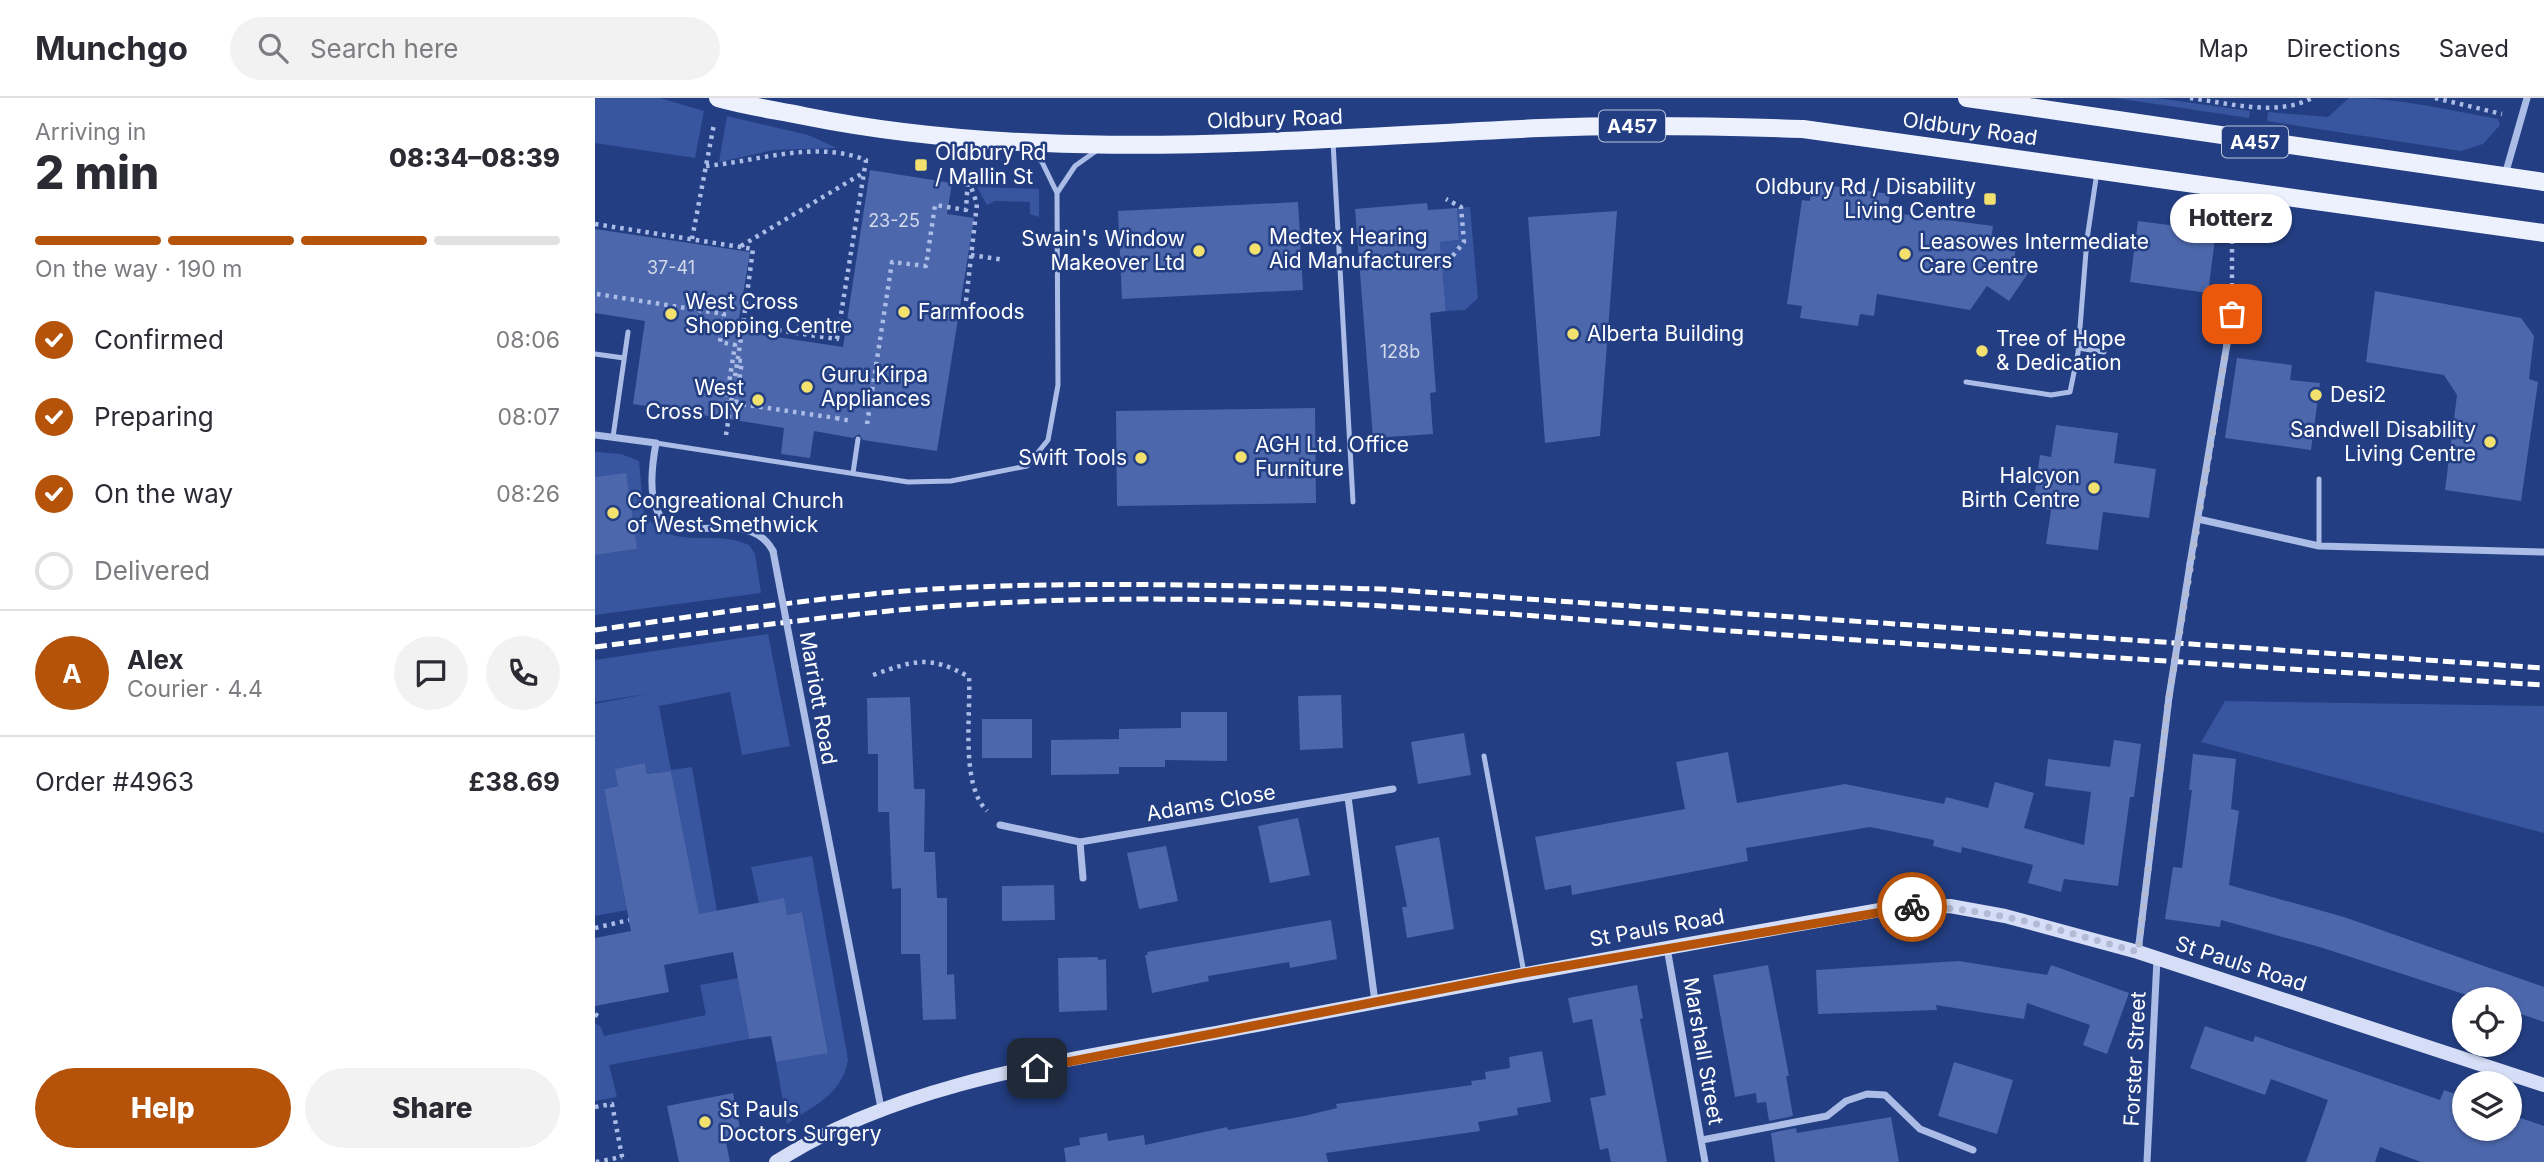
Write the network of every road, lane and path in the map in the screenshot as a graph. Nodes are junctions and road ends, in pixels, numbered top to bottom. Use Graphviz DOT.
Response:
graph roads {
  1 [pos="718,98"];
  2 [pos="1967,98"];
  3 [pos="2190,98"];
  4 [pos="2312,98"];
  5 [pos="2435,98"];
  6 [pos="2527,98"];
  7 [pos="2501,113"];
  8 [pos="714,124"];
  9 [pos="1333,141"];
  10 [pos="1016,142"];
  11 [pos="1105,146"];
  12 [pos="706,166"];
  13 [pos="2097,169"];
  14 [pos="863,173"];
  15 [pos="2504,176"];
  16 [pos="2544,182"];
  17 [pos="1057,193"];
  18 [pos="1446,199"];
  19 [pos="2232,216"];
  20 [pos="595,224"];
  21 [pos="2544,233"];
  22 [pos="692,239"];
  23 [pos="739,246"];
  24 [pos="971,255"];
  25 [pos="1004,260"];
  26 [pos="1443,269"];
  27 [pos="597,294"];
  28 [pos="966,301"];
  29 [pos="2232,314"];
  30 [pos="743,325"];
  31 [pos="628,332"];
  32 [pos="2078,348"];
  33 [pos="2104,352"];
  34 [pos="595,354"];
  35 [pos="624,358"];
  36 [pos="737,360"];
  37 [pos="1966,382"];
  38 [pos="736,403"];
  39 [pos="729,419"];
  40 [pos="595,435"];
  41 [pos="613,437"];
  42 [pos="858,439"];
  43 [pos="656,443"];
  44 [pos="853,473"];
  45 [pos="2319,479"];
  46 [pos="1353,502"];
  47 [pos="2198,519"];
  48 [pos="2319,546"];
  49 [pos="2544,552"];
  50 [pos="873,676"];
  51 [pos="1484,756"];
  52 [pos="1393,789"];
  53 [pos="1348,797"];
  54 [pos="1000,825"];
  55 [pos="1080,842"];
  56 [pos="1083,878"];
  57 [pos="628,920"];
  58 [pos="595,928"];
  59 [pos="1667,947"];
  60 [pos="2138,952"];
  61 [pos="2157,959"];
  62 [pos="1524,973"];
  63 [pos="1375,1002"];
  64 [pos="2544,1085"];
  65 [pos="595,1107"];
  66 [pos="881,1108"];
  67 [pos="1702,1140"];
  68 [pos="1973,1150"];
  69 [pos="623,1159"];
  70 [pos="596,1162"];
  71 [pos="776,1162"];
  72 [pos="1705,1162"];
  73 [pos="2147,1162"];
  1 -- 10 [label="main road, Oldbury Road / A457"];
  2 -- 15 [label="main road, Oldbury Road / A457"];
  3 -- 4 [label="path"];
  5 -- 7 [label="path"];
  6 -- 15 [label="street"];
  8 -- 12 [label="path"];
  9 -- 11 [label="main road, Oldbury Road / A457"];
  9 -- 13 [label="main road, Oldbury Road / A457"];
  9 -- 46 [label="lane"];
  10 -- 11 [label="main road, Oldbury Road / A457"];
  10 -- 17 [label="lane"];
  11 -- 17 [label="lane"];
  12 -- 14 [label="path"];
  12 -- 22 [label="path"];
  13 -- 21 [label="main road, Oldbury Road / A457"];
  13 -- 32 [label="lane"];
  14 -- 23 [label="path"];
  14 -- 30 [label="path"];
  15 -- 16 [label="main road, Oldbury Road / A457"];
  17 -- 44 [label="lane"];
  18 -- 26 [label="path"];
  19 -- 29 [label="path"];
  20 -- 22 [label="path"];
  22 -- 23 [label="path"];
  23 -- 30 [label="path"];
  24 -- 25 [label="path"];
  24 -- 28 [label="path"];
  24 -- 38 [label="path, bridge"];
  27 -- 38 [label="path, bridge"];
  29 -- 47 [label="street"];
  30 -- 36 [label="path"];
  31 -- 35 [label="lane"];
  32 -- 33 [label="lane"];
  32 -- 37 [label="lane"];
  34 -- 35 [label="lane"];
  35 -- 41 [label="lane"];
  36 -- 38 [label="path"];
  36 -- 39 [label="path"];
  40 -- 41 [label="street"];
  41 -- 43 [label="street"];
  42 -- 44 [label="lane"];
  43 -- 44 [label="lane"];
  43 -- 66 [label="street, Marriott Road, bridge"];
  45 -- 48 [label="lane"];
  47 -- 48 [label="street"];
  47 -- 60 [label="street, bridge"];
  48 -- 49 [label="street"];
  50 -- 54 [label="path"];
  51 -- 62 [label="lane"];
  52 -- 53 [label="street, Adams Close"];
  53 -- 55 [label="street, Adams Close"];
  53 -- 63 [label="street"];
  54 -- 55 [label="street, Adams Close"];
  55 -- 56 [label="street"];
  57 -- 58 [label="path"];
  59 -- 60 [label="main road, St Pauls Road"];
  59 -- 62 [label="main road, St Pauls Road"];
  59 -- 67 [label="street, Marshall Street"];
  60 -- 61 [label="main road, St Pauls Road"];
  61 -- 64 [label="main road, St Pauls Road"];
  61 -- 73 [label="street, Forster Street"];
  62 -- 63 [label="main road, St Pauls Road"];
  63 -- 66 [label="main road, St Pauls Road"];
  65 -- 69 [label="path"];
  66 -- 71 [label="main road, St Pauls Road"];
  67 -- 68 [label="street"];
  67 -- 72 [label="street, Marshall Street"];
  69 -- 70 [label="path"];
}
